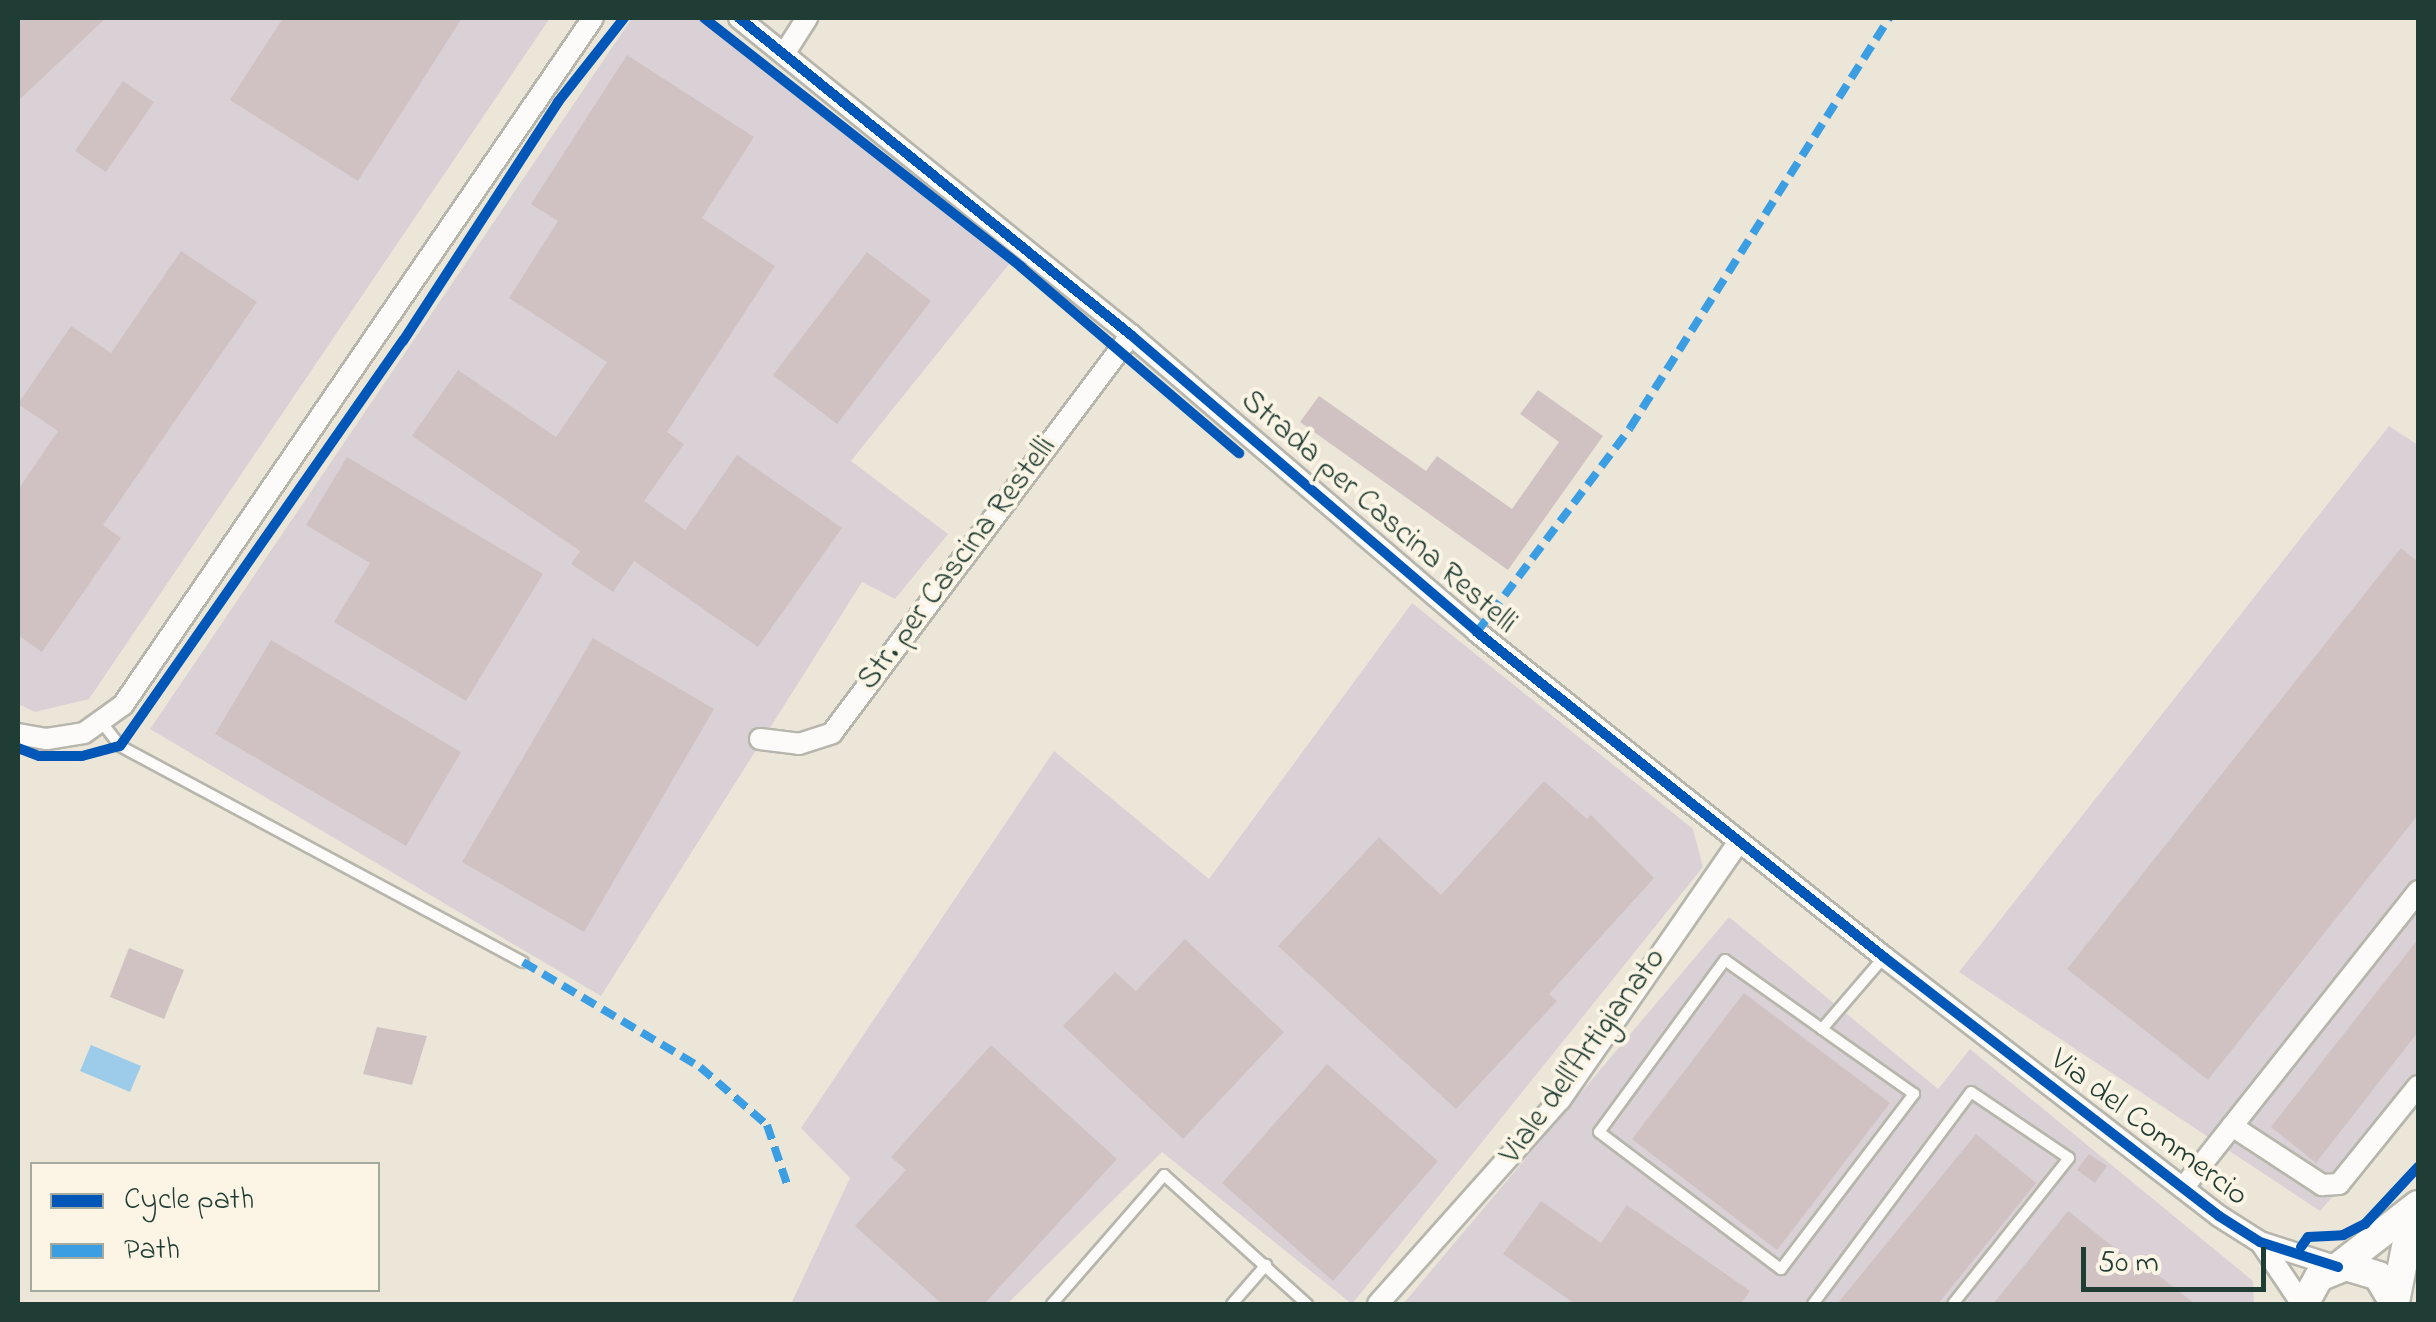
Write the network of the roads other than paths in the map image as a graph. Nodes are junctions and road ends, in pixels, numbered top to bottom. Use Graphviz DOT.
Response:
graph roads {
  1 [pos="594,18"];
  2 [pos="739,18"];
  3 [pos="807,18"];
  4 [pos="784,54"];
  5 [pos="1131,335"];
  6 [pos="103,724"];
  7 [pos="18,734"];
  8 [pos="760,739"];
  9 [pos="1738,843"];
  10 [pos="2418,892"];
  11 [pos="1884,957"];
  12 [pos="523,962"];
  13 [pos="1822,1028"];
  14 [pos="1990,1040"];
  15 [pos="2418,1086"];
  16 [pos="2232,1126"];
  17 [pos="2183,1188"];
  18 [pos="2416,1208"];
  19 [pos="2260,1242"];
  20 [pos="1266,1265"];
  21 [pos="2338,1267"];
  22 [pos="1052,1304"];
  23 [pos="1232,1304"];
  24 [pos="1307,1304"];
  25 [pos="1378,1304"];
  26 [pos="1813,1304"];
  27 [pos="1953,1304"];
  28 [pos="2303,1304"];
  29 [pos="2394,1304"];
  1 -- 6 [label="street"];
  2 -- 4 [label="street, Strada per Cascina Restelli"];
  3 -- 4 [label="street"];
  4 -- 5 [label="street, Strada per Cascina Restelli"];
  5 -- 8 [label="street, Str. per Cascina Restelli"];
  5 -- 9 [label="street, Strada per Cascina Restelli"];
  6 -- 7 [label="street"];
  6 -- 12 [label="lane"];
  9 -- 11 [label="street, Strada per Cascina Restelli"];
  9 -- 25 [label="street, Viale dell'Artigianato"];
  10 -- 16 [label="street, Via del Commercio"];
  11 -- 13 [label="lane"];
  11 -- 14 [label="street, Strada per Cascina Restelli"];
  13 -- 13 [label="lane"];
  14 -- 17 [label="street, Via del Commercio"];
  15 -- 16 [label="street, Via del Commercio"];
  16 -- 17 [label="street, Via del Commercio"];
  17 -- 19 [label="street, Via del Commercio"];
  18 -- 21 [label="street"];
  18 -- 29 [label="street"];
  19 -- 21 [label="street, Via del Commercio"];
  19 -- 28 [label="street, Via del Commercio"];
  20 -- 22 [label="lane"];
  20 -- 23 [label="lane"];
  20 -- 24 [label="lane"];
  21 -- 28 [label="street"];
  21 -- 29 [label="street"];
  26 -- 27 [label="lane"];
}
